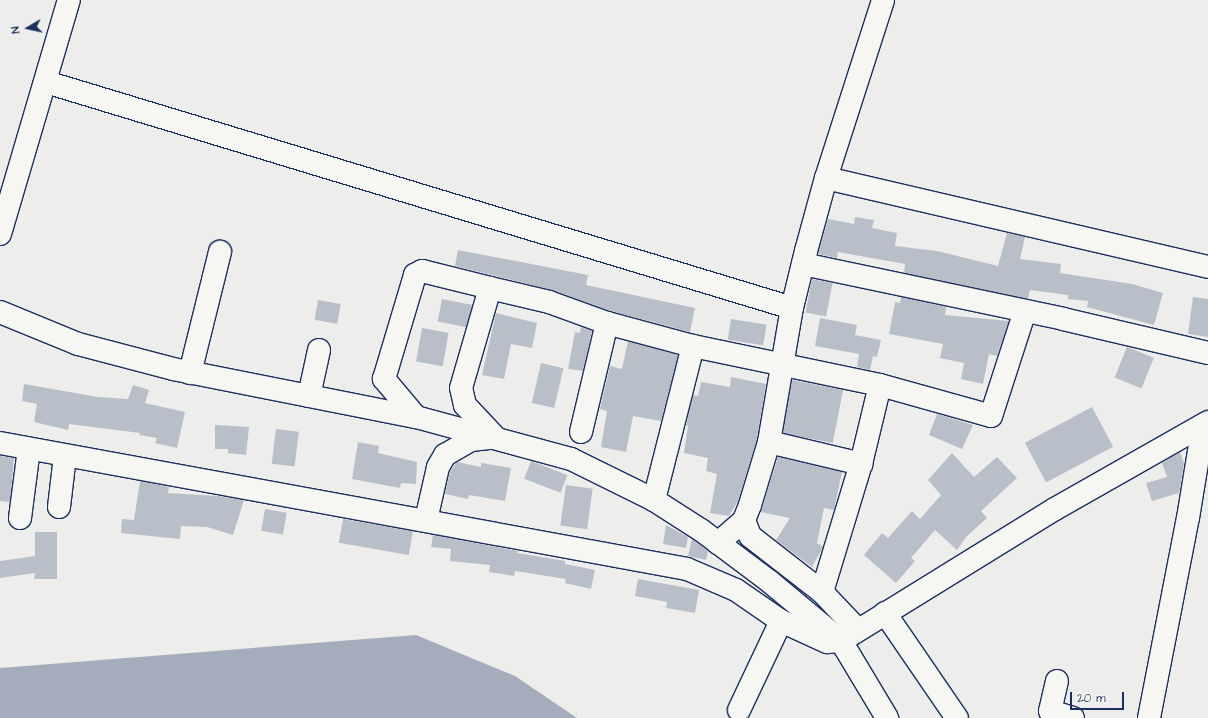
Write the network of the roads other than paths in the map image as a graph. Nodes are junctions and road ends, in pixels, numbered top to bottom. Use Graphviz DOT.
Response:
graph roads {
  1 [pos="68,0"];
  2 [pos="883,0"];
  3 [pos="46,82"];
  4 [pos="826,178"];
  5 [pos="0,234"];
  6 [pos="220,252"];
  7 [pos="803,264"];
  8 [pos="1208,267"];
  9 [pos="490,288"];
  10 [pos="792,308"];
  11 [pos="1025,311"];
  12 [pos="0,312"];
  13 [pos="607,323"];
  14 [pos="693,346"];
  15 [pos="319,350"];
  16 [pos="1208,353"];
  17 [pos="781,366"];
  18 [pos="190,373"];
  19 [pos="880,385"];
  20 [pos="309,396"];
  21 [pos="416,417"];
  22 [pos="1206,424"];
  23 [pos="581,432"];
  24 [pos="495,437"];
  25 [pos="769,442"];
  26 [pos="0,443"];
  27 [pos="29,449"];
  28 [pos="64,456"];
  29 [pos="861,464"];
  30 [pos="654,500"];
  31 [pos="59,507"];
  32 [pos="20,518"];
  33 [pos="426,520"];
  34 [pos="744,520"];
  35 [pos="718,543"];
  36 [pos="822,592"];
  37 [pos="885,614"];
  38 [pos="781,621"];
  39 [pos="849,635"];
  40 [pos="1058,681"];
  41 [pos="740,710"];
  42 [pos="887,718"];
  43 [pos="958,718"];
  44 [pos="1073,718"];
  45 [pos="1149,718"];
  1 -- 3 [label="street"];
  2 -- 4 [label="street"];
  3 -- 5 [label="street"];
  3 -- 10 [label="street"];
  4 -- 7 [label="street"];
  4 -- 8 [label="street"];
  6 -- 18 [label="street"];
  7 -- 10 [label="street"];
  7 -- 11 [label="street"];
  9 -- 13 [label="street"];
  9 -- 21 [label="street"];
  9 -- 24 [label="street"];
  10 -- 17 [label="street"];
  11 -- 16 [label="street"];
  11 -- 19 [label="street"];
  12 -- 18 [label="street"];
  13 -- 14 [label="street"];
  13 -- 23 [label="street"];
  14 -- 17 [label="street"];
  14 -- 30 [label="street"];
  15 -- 20 [label="street"];
  17 -- 19 [label="street"];
  17 -- 25 [label="street"];
  18 -- 20 [label="street"];
  19 -- 29 [label="street"];
  20 -- 21 [label="street"];
  21 -- 24 [label="street"];
  22 -- 37 [label="street"];
  22 -- 45 [label="street"];
  24 -- 30 [label="street"];
  24 -- 33 [label="street"];
  25 -- 29 [label="street"];
  25 -- 34 [label="street"];
  26 -- 27 [label="street"];
  27 -- 28 [label="street"];
  27 -- 32 [label="street"];
  28 -- 31 [label="street"];
  28 -- 33 [label="street"];
  29 -- 36 [label="street"];
  30 -- 35 [label="street"];
  33 -- 38 [label="street"];
  34 -- 35 [label="street"];
  34 -- 36 [label="street"];
  35 -- 39 [label="street"];
  36 -- 39 [label="street"];
  37 -- 39 [label="street"];
  37 -- 43 [label="street"];
  38 -- 39 [label="street"];
  38 -- 41 [label="street"];
  39 -- 42 [label="street"];
  40 -- 44 [label="street"];
}
